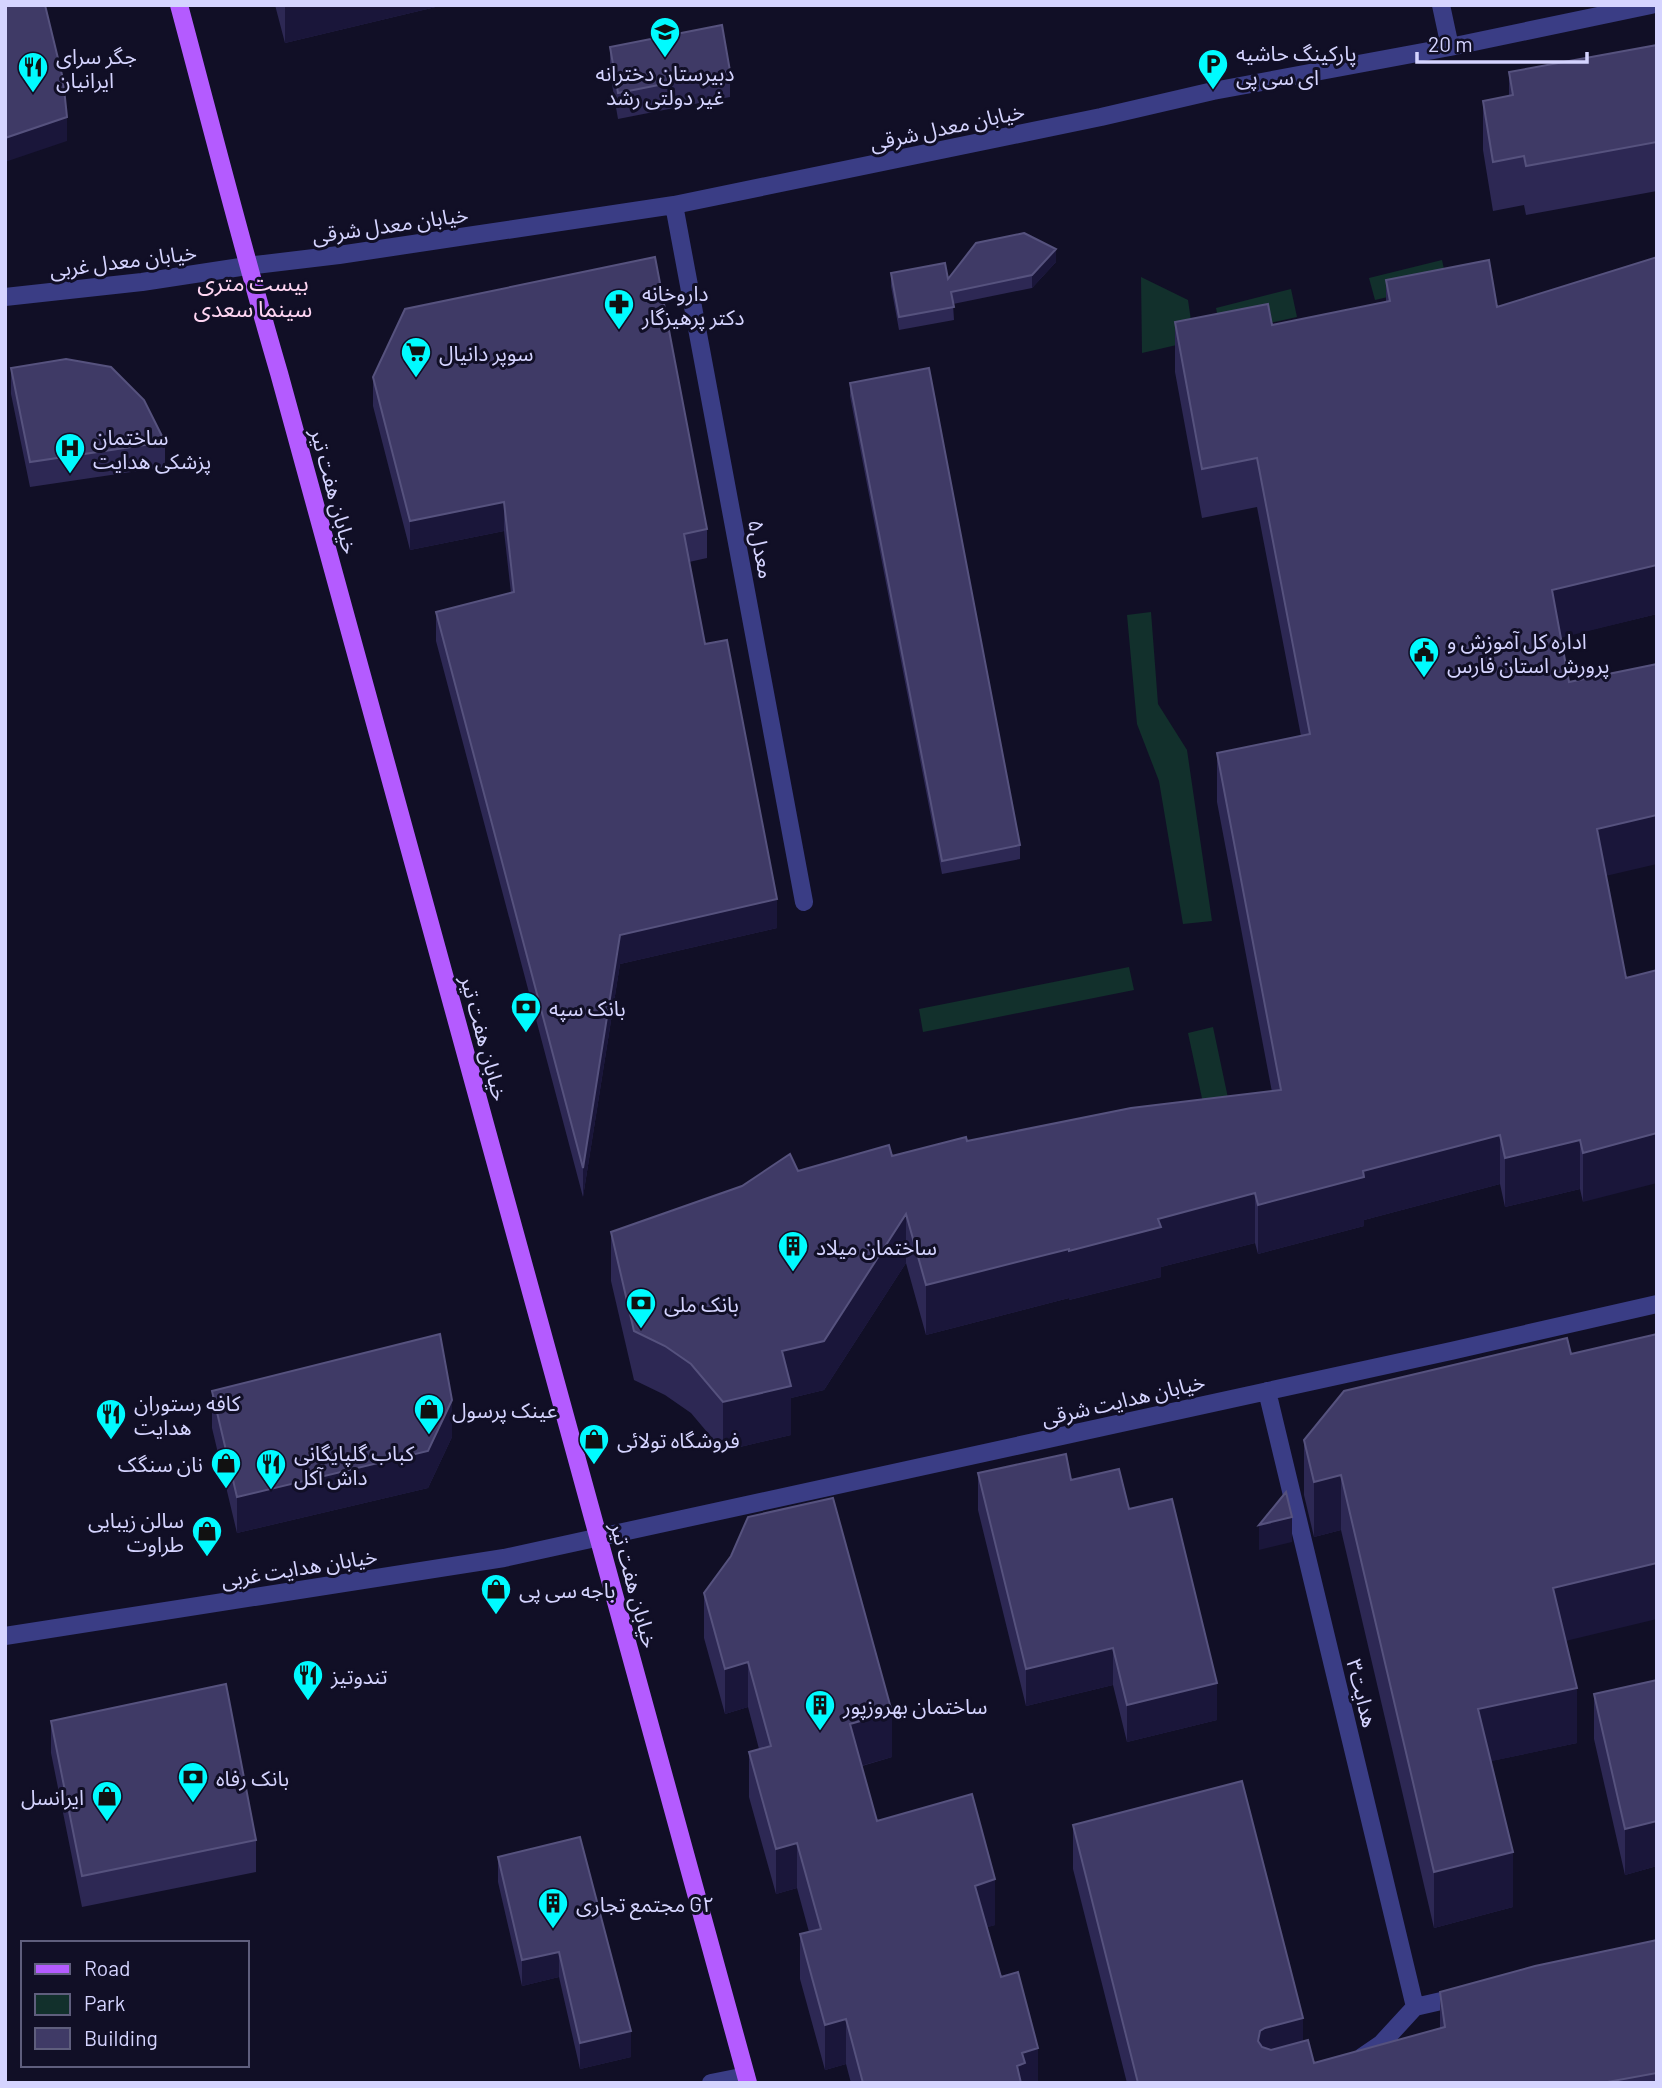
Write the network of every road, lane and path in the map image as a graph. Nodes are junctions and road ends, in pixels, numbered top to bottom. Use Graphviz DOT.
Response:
graph roads {
  1 [pos="178,5"];
  2 [pos="1441,5"];
  3 [pos="1651,5"];
  4 [pos="1450,47"];
  5 [pos="674,205"];
  6 [pos="247,265"];
  7 [pos="5,297"];
  8 [pos="804,902"];
  9 [pos="1657,1304"];
  10 [pos="1267,1391"];
  11 [pos="598,1536"];
  12 [pos="5,1636"];
  13 [pos="1482,1991"];
  14 [pos="1416,2007"];
  15 [pos="1349,2061"];
  16 [pos="747,2079"];
  17 [pos="711,2083"];
  1 -- 6 [label="main road, خیابان هفت تیر"];
  2 -- 4 [label="street"];
  3 -- 4 [label="street, خیابان معدل شرقی"];
  4 -- 5 [label="street, خیابان معدل شرقی"];
  5 -- 6 [label="street, خیابان معدل شرقی"];
  5 -- 8 [label="street, معدل۵"];
  6 -- 7 [label="street, خیابان معدل غربی"];
  6 -- 11 [label="main road, خیابان هفت تیر"];
  9 -- 10 [label="street, خیابان هدایت شرقی"];
  10 -- 11 [label="street, خیابان هدایت شرقی"];
  10 -- 14 [label="street, هدایت۳"];
  11 -- 12 [label="street, خیابان هدایت غربی"];
  11 -- 16 [label="main road, خیابان هفت تیر"];
  13 -- 14 [label="street"];
  14 -- 15 [label="street"];
  16 -- 17 [label="street"];
}
